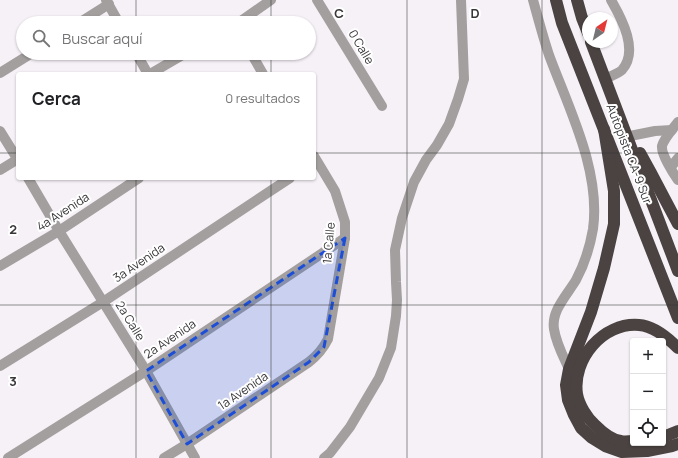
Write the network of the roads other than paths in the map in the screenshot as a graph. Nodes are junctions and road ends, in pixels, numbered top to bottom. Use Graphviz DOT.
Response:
graph roads {
  1 [pos="271,0"];
  2 [pos="317,0"];
  3 [pos="460,0"];
  4 [pos="533,0"];
  5 [pos="556,0"];
  6 [pos="577,0"];
  7 [pos="611,0"];
  8 [pos="107,2"];
  9 [pos="88,16"];
  10 [pos="115,16"];
  11 [pos="248,16"];
  12 [pos="582,18"];
  13 [pos="593,48"];
  14 [pos="21,60"];
  15 [pos="140,60"];
  16 [pos="174,60"];
  17 [pos="255,60"];
  18 [pos="148,72"];
  19 [pos="153,72"];
  20 [pos="262,72"];
  21 [pos="0,73"];
  22 [pos="605,79"];
  23 [pos="382,106"];
  24 [pos="621,122"];
  25 [pos="675,126"];
  26 [pos="604,129"];
  27 [pos="0,130"];
  28 [pos="630,136"];
  29 [pos="16,157"];
  30 [pos="678,158"];
  31 [pos="16,161"];
  32 [pos="316,161"];
  33 [pos="671,167"];
  34 [pos="0,170"];
  35 [pos="29,180"];
  36 [pos="136,180"];
  37 [pos="287,180"];
  38 [pos="678,180"];
  39 [pos="678,224"];
  40 [pos="59,231"];
  41 [pos="345,238"];
  42 [pos="0,266"];
  43 [pos="678,271"];
  44 [pos="103,302"];
  45 [pos="678,318"];
  46 [pos="328,339"];
  47 [pos="678,348"];
  48 [pos="0,366"];
  49 [pos="569,368"];
  50 [pos="146,371"];
  51 [pos="678,431"];
  52 [pos="666,436"];
  53 [pos="630,441"];
  54 [pos="187,444"];
  55 [pos="678,444"];
  56 [pos="8,458"];
  57 [pos="164,458"];
  58 [pos="195,458"];
  59 [pos="324,458"];
  1 -- 11 [label="street"];
  2 -- 23 [label="street, 0 Calle"];
  3 -- 59 [label="street"];
  4 -- 49 [label="street"];
  5 -- 26 [label="highway, Autopista CA-9 Sur"];
  6 -- 12 [label="highway"];
  7 -- 22 [label="street"];
  8 -- 9 [label="street"];
  8 -- 10 [label="street"];
  13 -- 22 [label="highway, Autopista CA-9 Sur"];
  14 -- 21 [label="street"];
  15 -- 18 [label="street"];
  16 -- 19 [label="street"];
  17 -- 20 [label="street"];
  22 -- 24 [label="highway, Autopista CA-9 Sur"];
  24 -- 28 [label="highway"];
  24 -- 43 [label="highway, Autopista CA-9 Sur"];
  25 -- 28 [label="street"];
  25 -- 33 [label="street"];
  26 -- 45 [label="highway, Autopista CA-9 Sur"];
  26 -- 49 [label="highway"];
  27 -- 29 [label="street"];
  28 -- 39 [label="highway"];
  30 -- 33 [label="street"];
  31 -- 34 [label="street"];
  32 -- 41 [label="street, 1a Calle"];
  33 -- 38 [label="street"];
  35 -- 40 [label="street, 2a Calle"];
  36 -- 40 [label="street, 4a Avenida"];
  37 -- 44 [label="street, 3a Avenida"];
  40 -- 42 [label="street, 4a Avenida"];
  40 -- 44 [label="street, 2a Calle"];
  41 -- 46 [label="street, 1a Calle"];
  41 -- 50 [label="street, 2a Avenida"];
  44 -- 48 [label="street, 3a Avenida"];
  44 -- 50 [label="street, 2a Calle"];
  46 -- 54 [label="street, 1a Avenida"];
  47 -- 53 [label="highway"];
  49 -- 55 [label="highway"];
  50 -- 54 [label="street, 2a Calle"];
  50 -- 56 [label="street, 2a Avenida"];
  51 -- 52 [label="highway"];
  54 -- 57 [label="street, 1a Avenida"];
  54 -- 58 [label="street, 2a Calle"];
}
